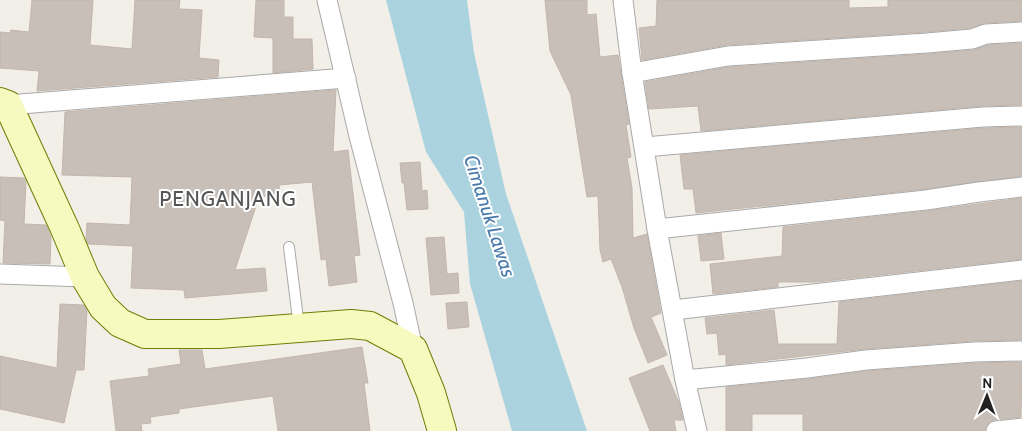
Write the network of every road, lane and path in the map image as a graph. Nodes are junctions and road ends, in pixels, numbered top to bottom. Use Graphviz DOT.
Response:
graph roads {
  1 [pos="327,0"];
  2 [pos="623,0"];
  3 [pos="1022,32"];
  4 [pos="632,73"];
  5 [pos="346,78"];
  6 [pos="4,104"];
  7 [pos="1022,116"];
  8 [pos="644,147"];
  9 [pos="1022,187"];
  10 [pos="658,229"];
  11 [pos="289,247"];
  12 [pos="1022,270"];
  13 [pos="0,274"];
  14 [pos="85,277"];
  15 [pos="673,310"];
  16 [pos="300,328"];
  17 [pos="413,349"];
  18 [pos="1022,352"];
  19 [pos="685,380"];
  20 [pos="1022,428"];
  21 [pos="442,431"];
  22 [pos="697,431"];
  23 [pos="996,431"];
  1 -- 5 [label="street"];
  2 -- 4 [label="street"];
  3 -- 4 [label="street"];
  4 -- 8 [label="street"];
  5 -- 6 [label="street"];
  5 -- 17 [label="street"];
  6 -- 14 [label="street"];
  7 -- 8 [label="street"];
  8 -- 10 [label="street"];
  9 -- 10 [label="street"];
  10 -- 15 [label="street"];
  11 -- 16 [label="lane"];
  12 -- 15 [label="street"];
  13 -- 14 [label="street"];
  14 -- 16 [label="street"];
  15 -- 19 [label="street"];
  16 -- 17 [label="street"];
  17 -- 21 [label="street"];
  18 -- 19 [label="street"];
  19 -- 22 [label="street"];
  20 -- 23 [label="street"];
}
